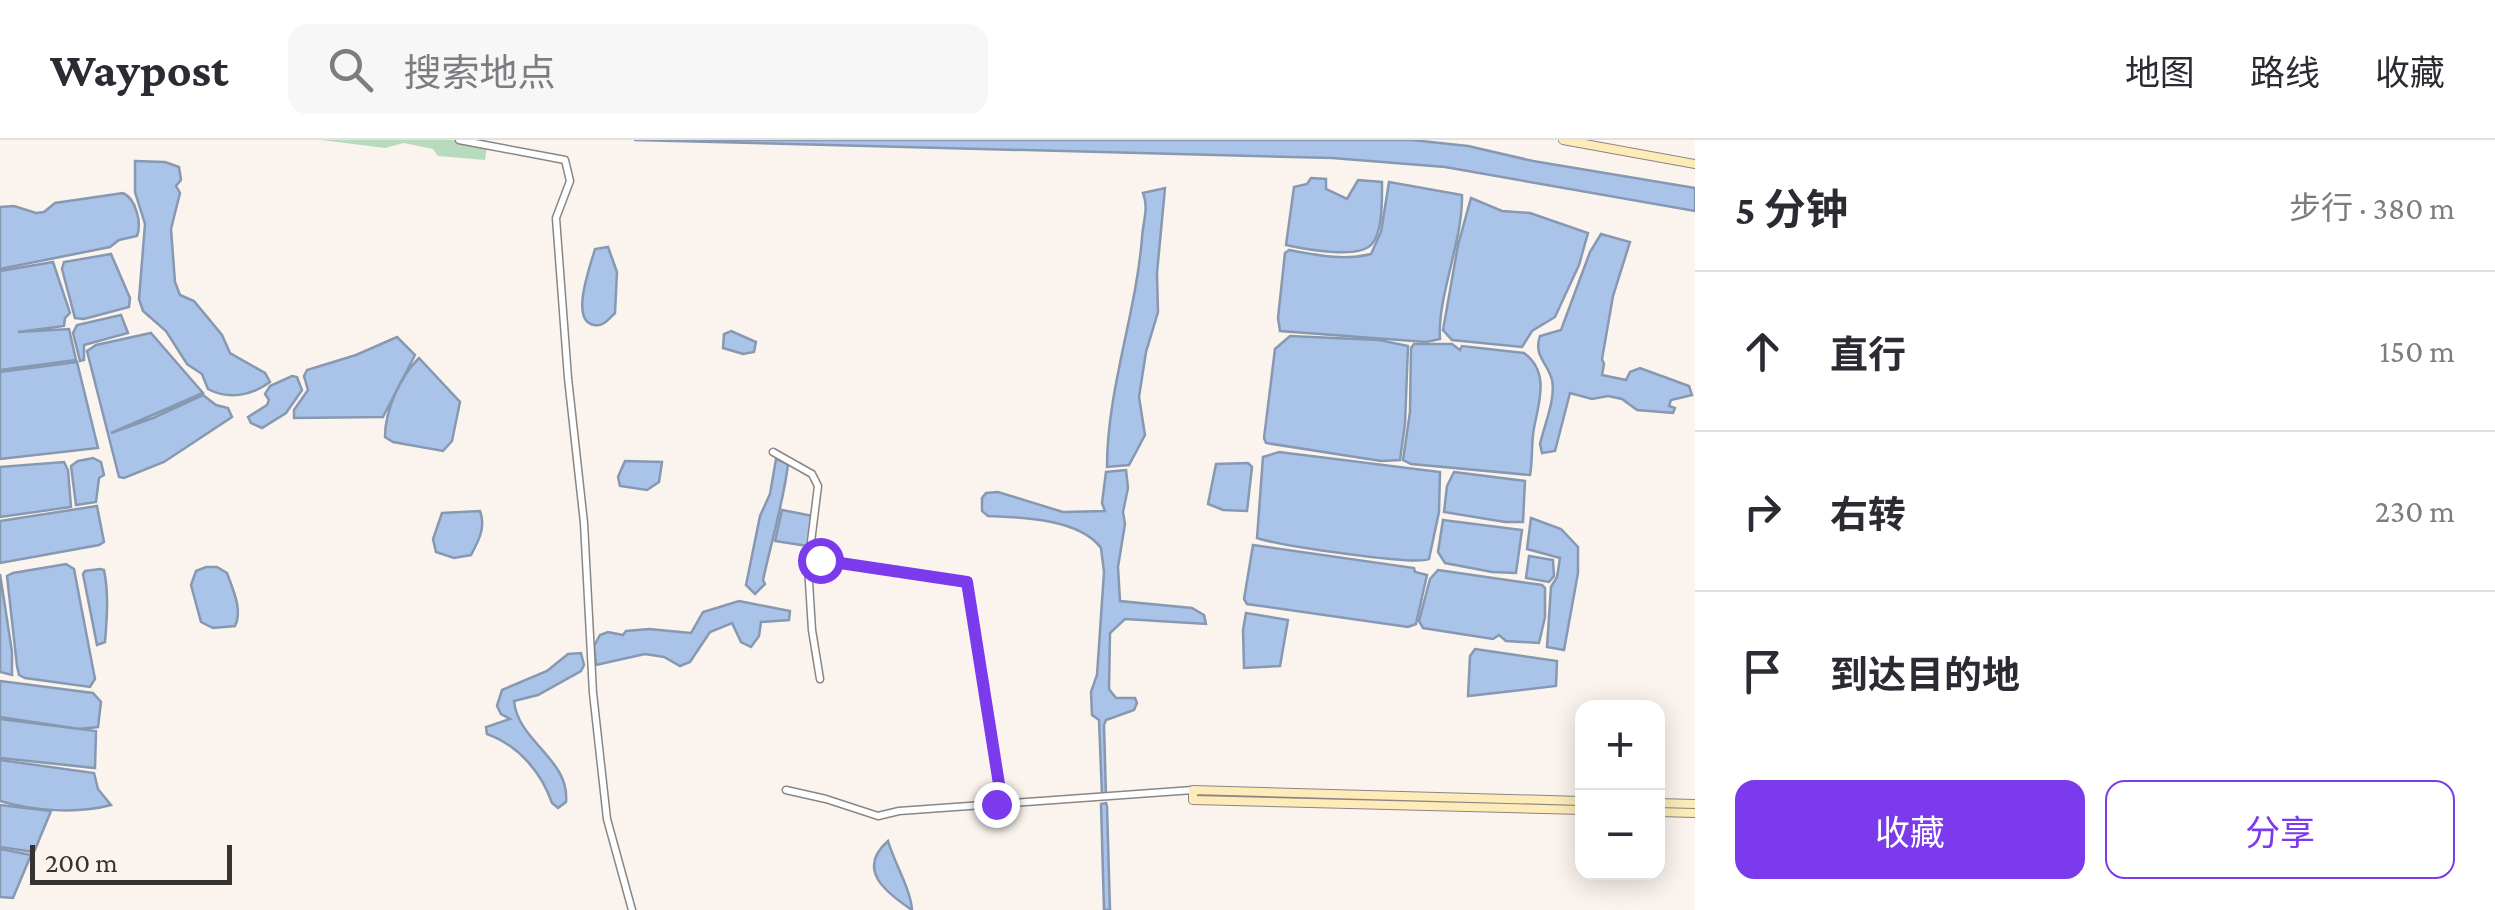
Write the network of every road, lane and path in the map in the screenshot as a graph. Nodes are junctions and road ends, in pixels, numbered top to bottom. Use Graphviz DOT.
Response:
graph roads {
  1 [pos="459,140"];
  2 [pos="1563,140"];
  3 [pos="1695,164"];
  4 [pos="773,452"];
  5 [pos="810,558"];
  6 [pos="820,679"];
  7 [pos="786,790"];
  8 [pos="1193,790"];
  9 [pos="1575,801"];
  10 [pos="1002,803"];
  11 [pos="1665,803"];
  12 [pos="1695,804"];
  13 [pos="1575,810"];
  14 [pos="1665,812"];
  15 [pos="1695,814"];
  16 [pos="632,910"];
  1 -- 16 [label="street"];
  2 -- 3 [label="main road"];
  4 -- 5 [label="street"];
  5 -- 6 [label="street"];
  5 -- 10 [label="street"];
  7 -- 10 [label="street"];
  8 -- 9 [label="main road"];
  8 -- 10 [label="street"];
  8 -- 13 [label="main road"];
  11 -- 12 [label="main road"];
  14 -- 15 [label="main road"];
}
